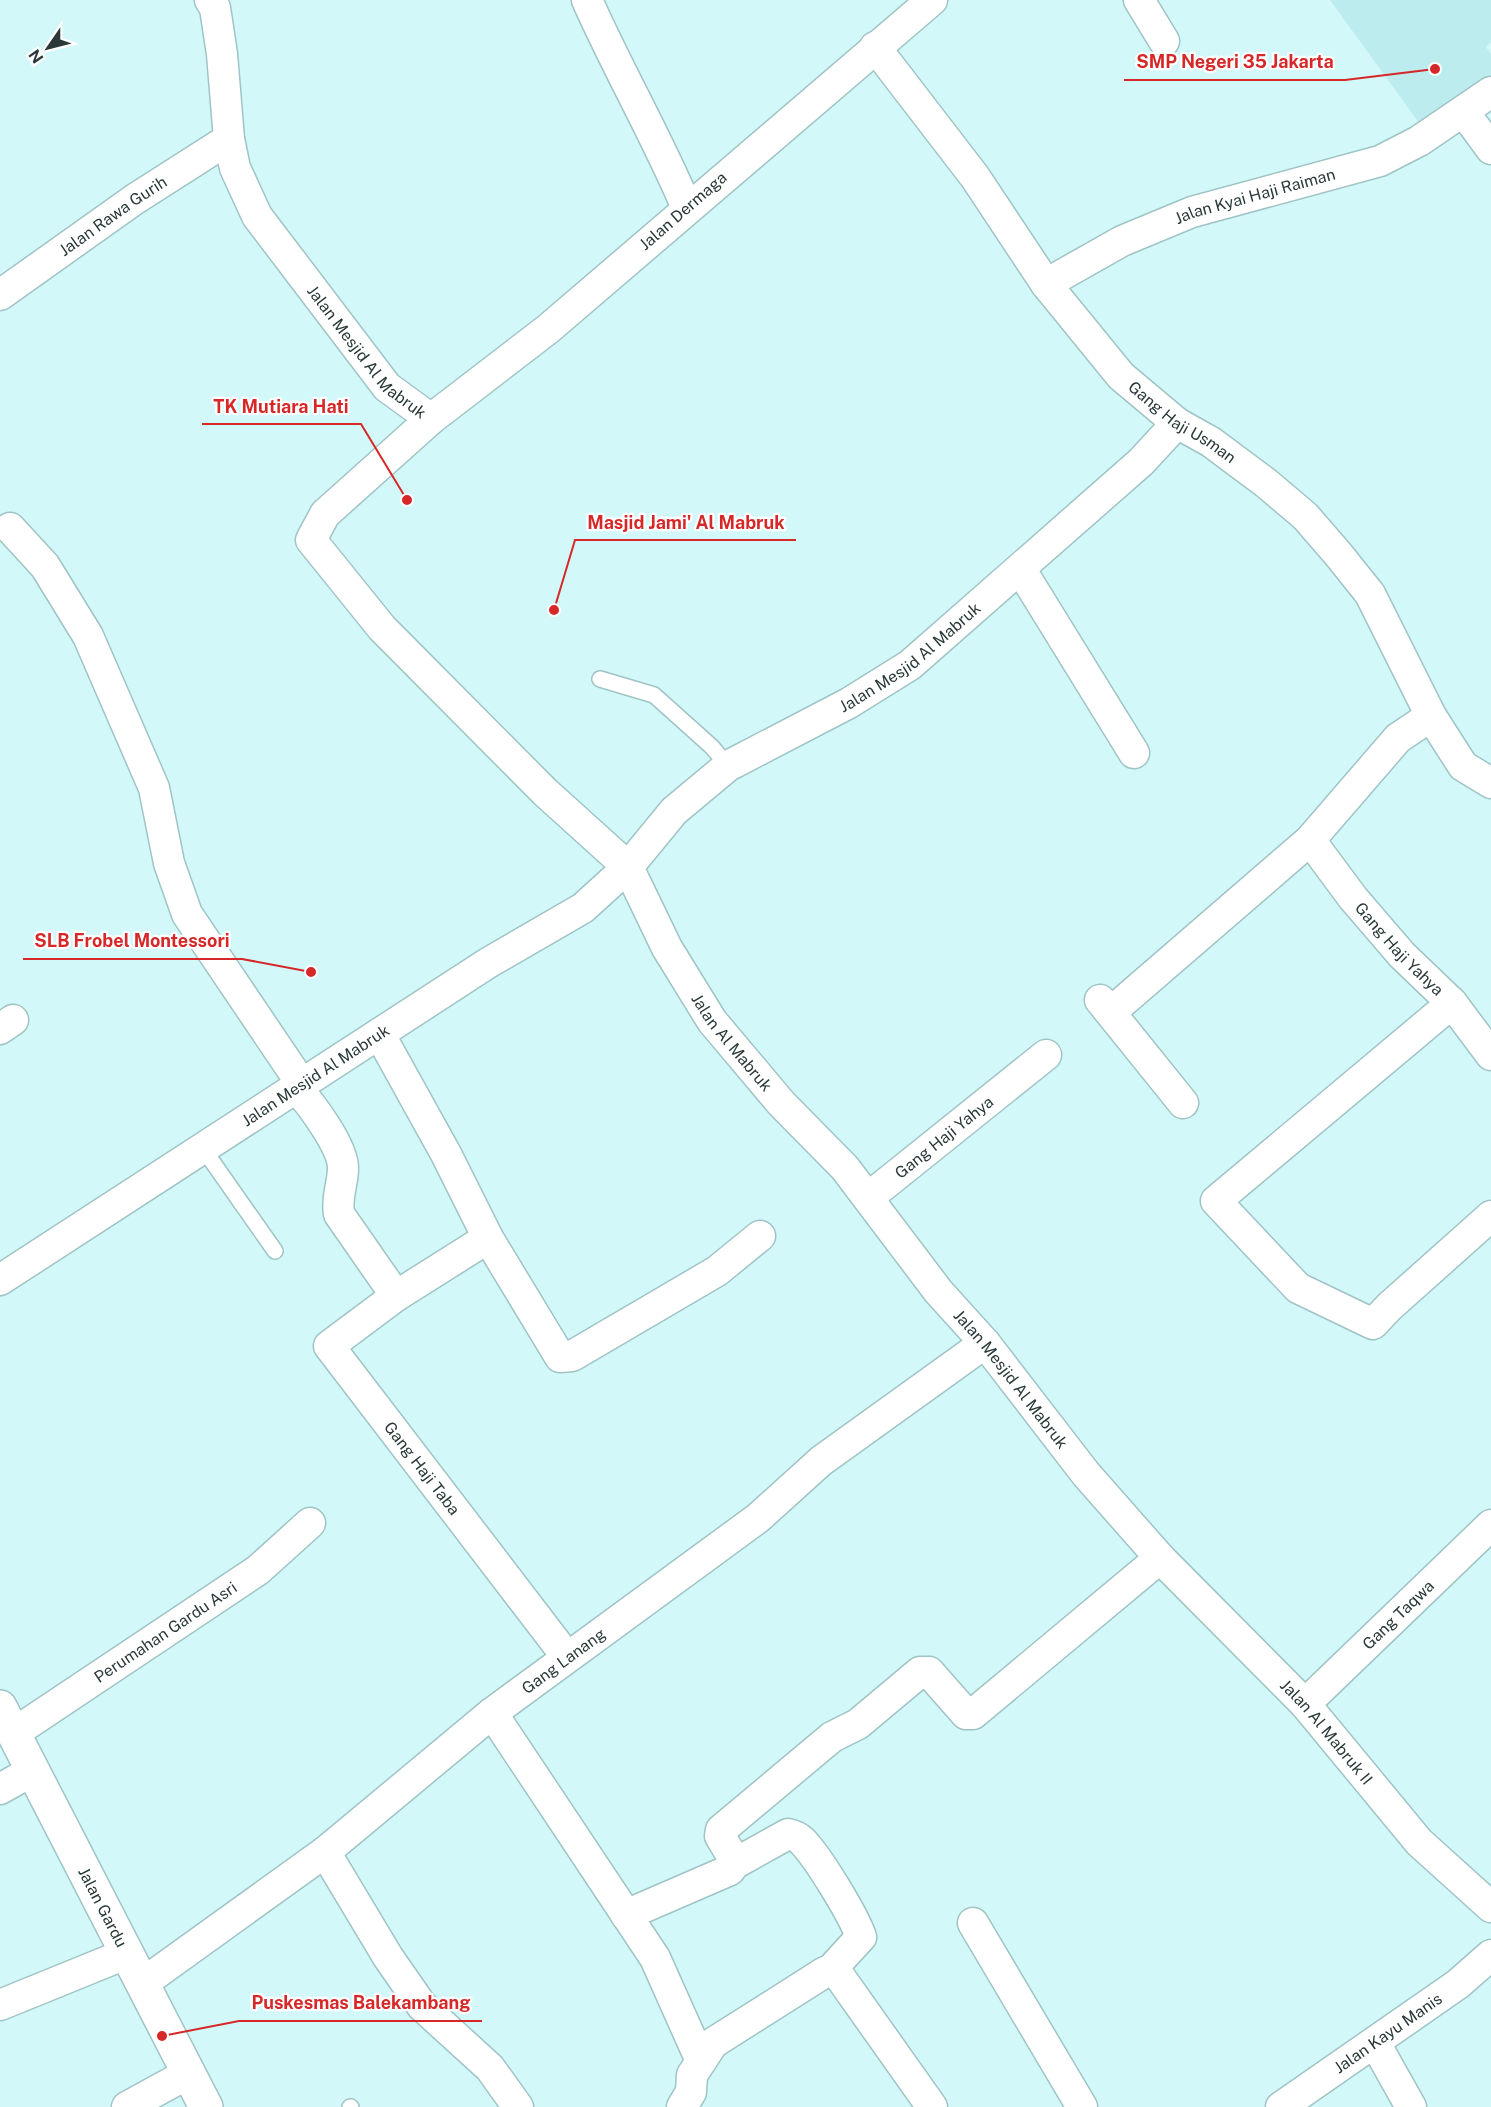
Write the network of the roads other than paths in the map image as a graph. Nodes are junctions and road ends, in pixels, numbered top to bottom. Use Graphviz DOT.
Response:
graph roads {
  1 [pos="210,0"];
  2 [pos="587,0"];
  3 [pos="932,0"];
  4 [pos="1139,0"];
  5 [pos="1164,41"];
  6 [pos="876,47"];
  7 [pos="1491,92"];
  8 [pos="1464,112"];
  9 [pos="229,139"];
  10 [pos="1491,148"];
  11 [pos="687,207"];
  12 [pos="1046,284"];
  13 [pos="0,295"];
  14 [pos="431,419"];
  15 [pos="1177,423"];
  16 [pos="10,528"];
  17 [pos="1021,570"];
  18 [pos="600,679"];
  19 [pos="1431,716"];
  20 [pos="1134,753"];
  21 [pos="728,766"];
  22 [pos="1491,783"];
  23 [pos="1311,840"];
  24 [pos="628,867"];
  25 [pos="1452,1003"];
  26 [pos="380,1035"];
  27 [pos="1046,1054"];
  28 [pos="1491,1055"];
  29 [pos="299,1085"];
  30 [pos="1183,1104"];
  31 [pos="202,1147"];
  32 [pos="868,1197"];
  33 [pos="1491,1216"];
  34 [pos="760,1236"];
  35 [pos="488,1238"];
  36 [pos="275,1251"];
  37 [pos="0,1280"];
  38 [pos="396,1296"];
  39 [pos="985,1343"];
  40 [pos="310,1523"];
  41 [pos="1491,1524"];
  42 [pos="1160,1558"];
  43 [pos="567,1658"];
  44 [pos="1305,1704"];
  45 [pos="492,1713"];
  46 [pos="7,1720"];
  47 [pos="32,1771"];
  48 [pos="0,1788"];
  49 [pos="325,1852"];
  50 [pos="734,1864"];
  51 [pos="1491,1907"];
  52 [pos="626,1914"];
  53 [pos="973,1923"];
  54 [pos="128,1953"];
  55 [pos="1491,1955"];
  56 [pos="828,1972"];
  57 [pos="143,1983"];
  58 [pos="0,2005"];
  59 [pos="1375,2043"];
  60 [pos="701,2061"];
  61 [pos="189,2073"];
  62 [pos="127,2107"];
  63 [pos="206,2107"];
  64 [pos="518,2107"];
  65 [pos="682,2107"];
  66 [pos="932,2107"];
  67 [pos="1083,2107"];
  68 [pos="1281,2107"];
  69 [pos="1411,2107"];
  1 -- 9 [label="street, Jalan Mesjid Al Mabruk"];
  2 -- 11 [label="street"];
  3 -- 6 [label="street, Jalan Dermaga"];
  4 -- 5 [label="street"];
  6 -- 11 [label="street, Jalan Dermaga"];
  6 -- 12 [label="street, Gang Haji Usman"];
  7 -- 8 [label="street, Jalan Kyai Haji Raiman"];
  8 -- 10 [label="street"];
  8 -- 12 [label="street, Jalan Kyai Haji Raiman"];
  9 -- 13 [label="street, Jalan Rawa Gurih"];
  9 -- 14 [label="street, Jalan Mesjid Al Mabruk"];
  11 -- 14 [label="street, Jalan Dermaga"];
  12 -- 15 [label="street, Gang Haji Usman"];
  14 -- 24 [label="street, Jalan Mesjid Al Mabruk"];
  15 -- 17 [label="street, Jalan Mesjid Al Mabruk"];
  15 -- 19 [label="street, Gang Haji Usman"];
  16 -- 29 [label="street"];
  17 -- 20 [label="street"];
  17 -- 21 [label="street, Jalan Mesjid Al Mabruk"];
  18 -- 21 [label="lane"];
  19 -- 22 [label="street, Gang Haji Usman"];
  19 -- 23 [label="street"];
  21 -- 24 [label="street, Jalan Mesjid Al Mabruk"];
  23 -- 25 [label="street, Gang Haji Yahya"];
  23 -- 30 [label="street"];
  24 -- 26 [label="street, Jalan Mesjid Al Mabruk"];
  24 -- 32 [label="street, Jalan Al Mabruk"];
  25 -- 28 [label="street, Gang Haji Yahya"];
  25 -- 33 [label="street"];
  26 -- 29 [label="street, Jalan Mesjid Al Mabruk"];
  26 -- 35 [label="street"];
  27 -- 32 [label="street, Gang Haji Yahya"];
  29 -- 31 [label="street, Jalan Mesjid Al Mabruk"];
  29 -- 38 [label="street"];
  31 -- 36 [label="lane"];
  31 -- 37 [label="street, Jalan Mesjid Al Mabruk"];
  32 -- 39 [label="street, Jalan Mesjid Al Mabruk"];
  34 -- 35 [label="street"];
  35 -- 38 [label="street, Gang Haji Taba"];
  38 -- 43 [label="street, Gang Haji Taba"];
  39 -- 42 [label="street, Jalan Mesjid Al Mabruk"];
  39 -- 43 [label="street, Gang Lanang"];
  40 -- 46 [label="street, Perumahan Gardu Asri"];
  41 -- 44 [label="street, Gang Taqwa"];
  42 -- 44 [label="street, Jalan Al Mabruk II"];
  42 -- 50 [label="street"];
  43 -- 45 [label="street, Gang Lanang"];
  44 -- 51 [label="street, Jalan Al Mabruk II"];
  45 -- 49 [label="street, Gang Lanang"];
  45 -- 52 [label="street"];
  46 -- 47 [label="street, Jalan Gardu"];
  47 -- 48 [label="street"];
  47 -- 54 [label="street, Jalan Gardu"];
  49 -- 57 [label="street, Gang Lanang"];
  49 -- 64 [label="street"];
  50 -- 52 [label="street"];
  50 -- 56 [label="street"];
  52 -- 60 [label="street"];
  53 -- 67 [label="street"];
  54 -- 57 [label="street, Jalan Gardu"];
  54 -- 58 [label="street"];
  55 -- 59 [label="street, Jalan Kayu Manis"];
  56 -- 60 [label="street"];
  56 -- 66 [label="street"];
  57 -- 61 [label="street, Jalan Gardu"];
  59 -- 68 [label="street, Jalan Kayu Manis"];
  59 -- 69 [label="street"];
  60 -- 65 [label="street"];
  61 -- 62 [label="street"];
  61 -- 63 [label="street, Jalan Gardu"];
}
